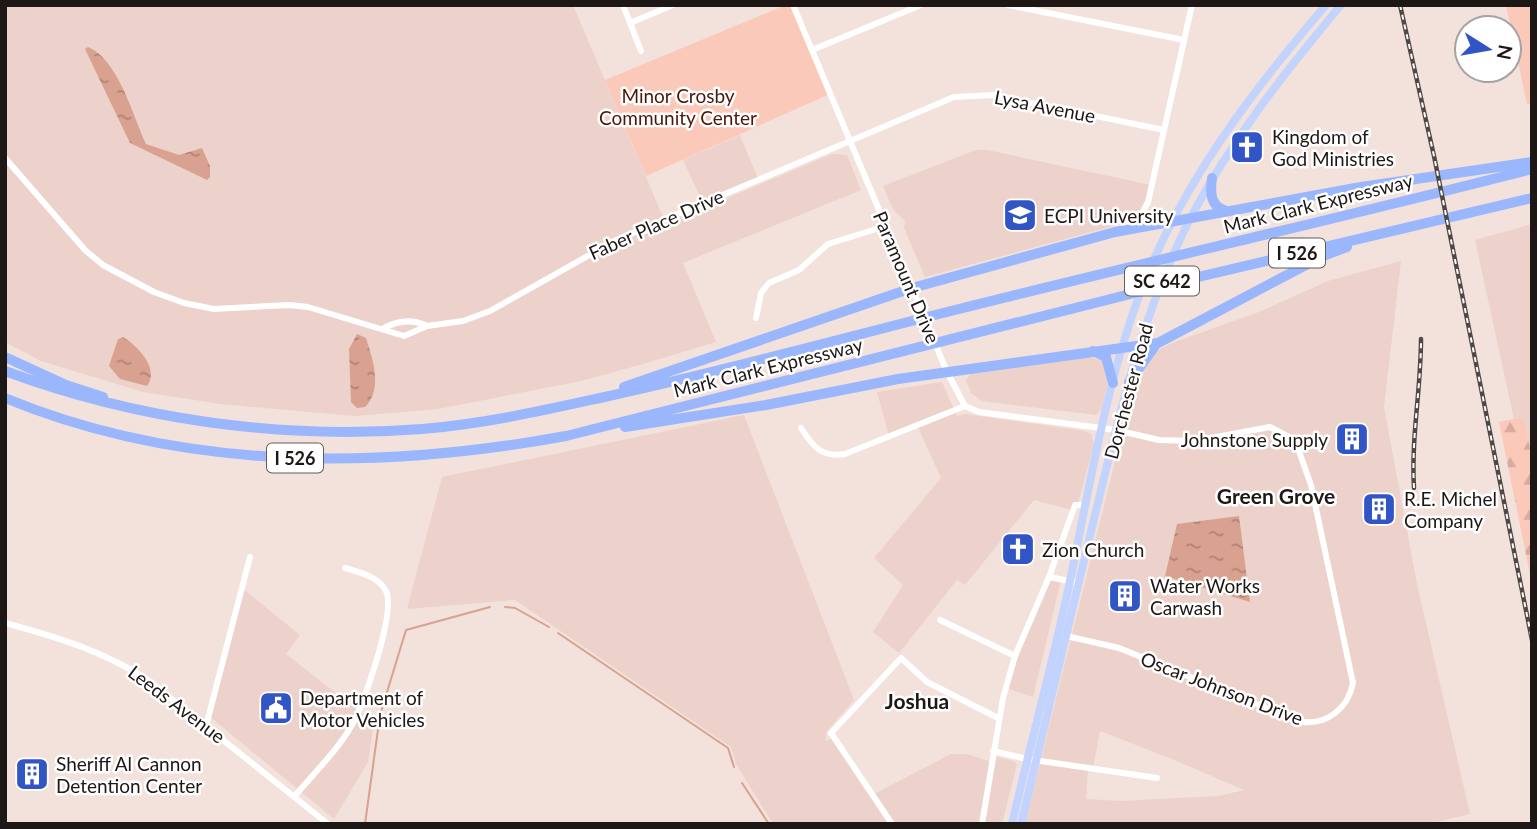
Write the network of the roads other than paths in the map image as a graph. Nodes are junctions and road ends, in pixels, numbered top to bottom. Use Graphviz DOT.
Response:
graph roads {
  1 [pos="623,5"];
  2 [pos="673,5"];
  3 [pos="793,5"];
  4 [pos="921,5"];
  5 [pos="1008,5"];
  6 [pos="1192,5"];
  7 [pos="1326,5"];
  8 [pos="1342,5"];
  9 [pos="630,23"];
  10 [pos="1184,40"];
  11 [pos="812,50"];
  12 [pos="641,51"];
  13 [pos="1164,130"];
  14 [pos="850,141"];
  15 [pos="5,158"];
  16 [pos="1532,162"];
  17 [pos="1532,169"];
  18 [pos="1212,178"];
  19 [pos="1532,198"];
  20 [pos="1231,212"];
  21 [pos="1191,218"];
  22 [pos="1172,222"];
  23 [pos="886,226"];
  24 [pos="1401,229"];
  25 [pos="1115,232"];
  26 [pos="912,288"];
  27 [pos="756,318"];
  28 [pos="428,327"];
  29 [pos="384,328"];
  30 [pos="1158,343"];
  31 [pos="1138,345"];
  32 [pos="1123,346"];
  33 [pos="1090,350"];
  34 [pos="5,357"];
  35 [pos="5,371"];
  36 [pos="947,372"];
  37 [pos="1129,382"];
  38 [pos="1113,383"];
  39 [pos="5,399"];
  40 [pos="567,405"];
  41 [pos="965,406"];
  42 [pos="150,412"];
  43 [pos="801,428"];
  44 [pos="1102,428"];
  45 [pos="1116,430"];
  46 [pos="566,436"];
  47 [pos="1086,505"];
  48 [pos="250,558"];
  49 [pos="345,568"];
  50 [pos="1049,577"];
  51 [pos="1074,583"];
  52 [pos="940,620"];
  53 [pos="5,623"];
  54 [pos="1061,634"];
  55 [pos="1015,656"];
  56 [pos="998,718"];
  57 [pos="206,726"];
  58 [pos="993,751"];
  59 [pos="1031,760"];
  60 [pos="1157,778"];
  61 [pos="295,797"];
  62 [pos="328,824"];
  63 [pos="892,824"];
  64 [pos="982,824"];
  65 [pos="1012,824"];
  66 [pos="1020,824"];
  1 -- 9 [label="street"];
  2 -- 9 [label="street"];
  3 -- 11 [label="street, Paramount Drive"];
  4 -- 11 [label="street"];
  5 -- 10 [label="street"];
  6 -- 10 [label="street"];
  7 -- 22 [label="main road, Dorchester Road / SC 642"];
  8 -- 18 [label="main road, Dorchester Road / SC 642"];
  9 -- 12 [label="street"];
  10 -- 13 [label="street"];
  11 -- 14 [label="street, Paramount Drive"];
  13 -- 14 [label="street, Lysa Avenue"];
  13 -- 25 [label="street"];
  14 -- 23 [label="street, Paramount Drive"];
  14 -- 28 [label="street, Faber Place Drive"];
  15 -- 29 [label="street, Faber Place Drive"];
  16 -- 20 [label="highway"];
  17 -- 40 [label="highway, Mark Clark Expressway / I 526"];
  18 -- 20 [label="highway"];
  18 -- 21 [label="main road, Dorchester Road / SC 642"];
  19 -- 24 [label="highway, Mark Clark Expressway / I 526"];
  20 -- 21 [label="highway"];
  21 -- 22 [label="highway"];
  21 -- 31 [label="main road, Dorchester Road / SC 642"];
  22 -- 25 [label="highway"];
  22 -- 32 [label="main road, Dorchester Road / SC 642"];
  23 -- 26 [label="street, Paramount Drive"];
  23 -- 27 [label="street"];
  24 -- 30 [label="highway"];
  24 -- 46 [label="highway, Mark Clark Expressway / I 526"];
  25 -- 26 [label="highway"];
  26 -- 36 [label="street, Paramount Drive"];
  26 -- 40 [label="highway"];
  28 -- 29 [label="street, Faber Place Drive"];
  28 -- 29 [label="street, Faber Place Drive"];
  30 -- 31 [label="highway"];
  30 -- 37 [label="highway"];
  31 -- 32 [label="highway"];
  31 -- 37 [label="main road, Dorchester Road / SC 642"];
  32 -- 33 [label="highway"];
  32 -- 38 [label="main road, Dorchester Road / SC 642"];
  33 -- 36 [label="highway"];
  33 -- 38 [label="highway"];
  34 -- 42 [label="highway"];
  35 -- 42 [label="highway, Mark Clark Expressway / I 526"];
  36 -- 41 [label="street, Paramount Drive"];
  36 -- 46 [label="highway"];
  37 -- 45 [label="main road, Dorchester Road / SC 642"];
  38 -- 44 [label="main road, Dorchester Road / SC 642"];
  39 -- 46 [label="highway, Mark Clark Expressway / I 526"];
  40 -- 42 [label="highway, Mark Clark Expressway / I 526"];
  41 -- 43 [label="street"];
  41 -- 44 [label="street"];
  44 -- 45 [label="street"];
  44 -- 47 [label="main road, Dorchester Road / SC 642"];
  45 -- 51 [label="main road, Dorchester Road / SC 642"];
  45 -- 54 [label="street, Oscar Johnson Drive"];
  47 -- 50 [label="street"];
  47 -- 51 [label="main road, Dorchester Road / SC 642"];
  48 -- 57 [label="street"];
  49 -- 61 [label="street"];
  50 -- 51 [label="street"];
  50 -- 55 [label="street"];
  51 -- 54 [label="main road, Dorchester Road / SC 642"];
  52 -- 55 [label="street"];
  53 -- 57 [label="street, Leeds Avenue"];
  54 -- 59 [label="main road, Dorchester Road / SC 642"];
  55 -- 56 [label="street"];
  56 -- 58 [label="street"];
  56 -- 63 [label="street"];
  57 -- 61 [label="street, Leeds Avenue"];
  58 -- 59 [label="street"];
  58 -- 64 [label="street"];
  59 -- 60 [label="street"];
  59 -- 65 [label="main road, Dorchester Road / SC 642"];
  59 -- 66 [label="main road, Dorchester Road / SC 642"];
  61 -- 62 [label="street, Leeds Avenue"];
}
